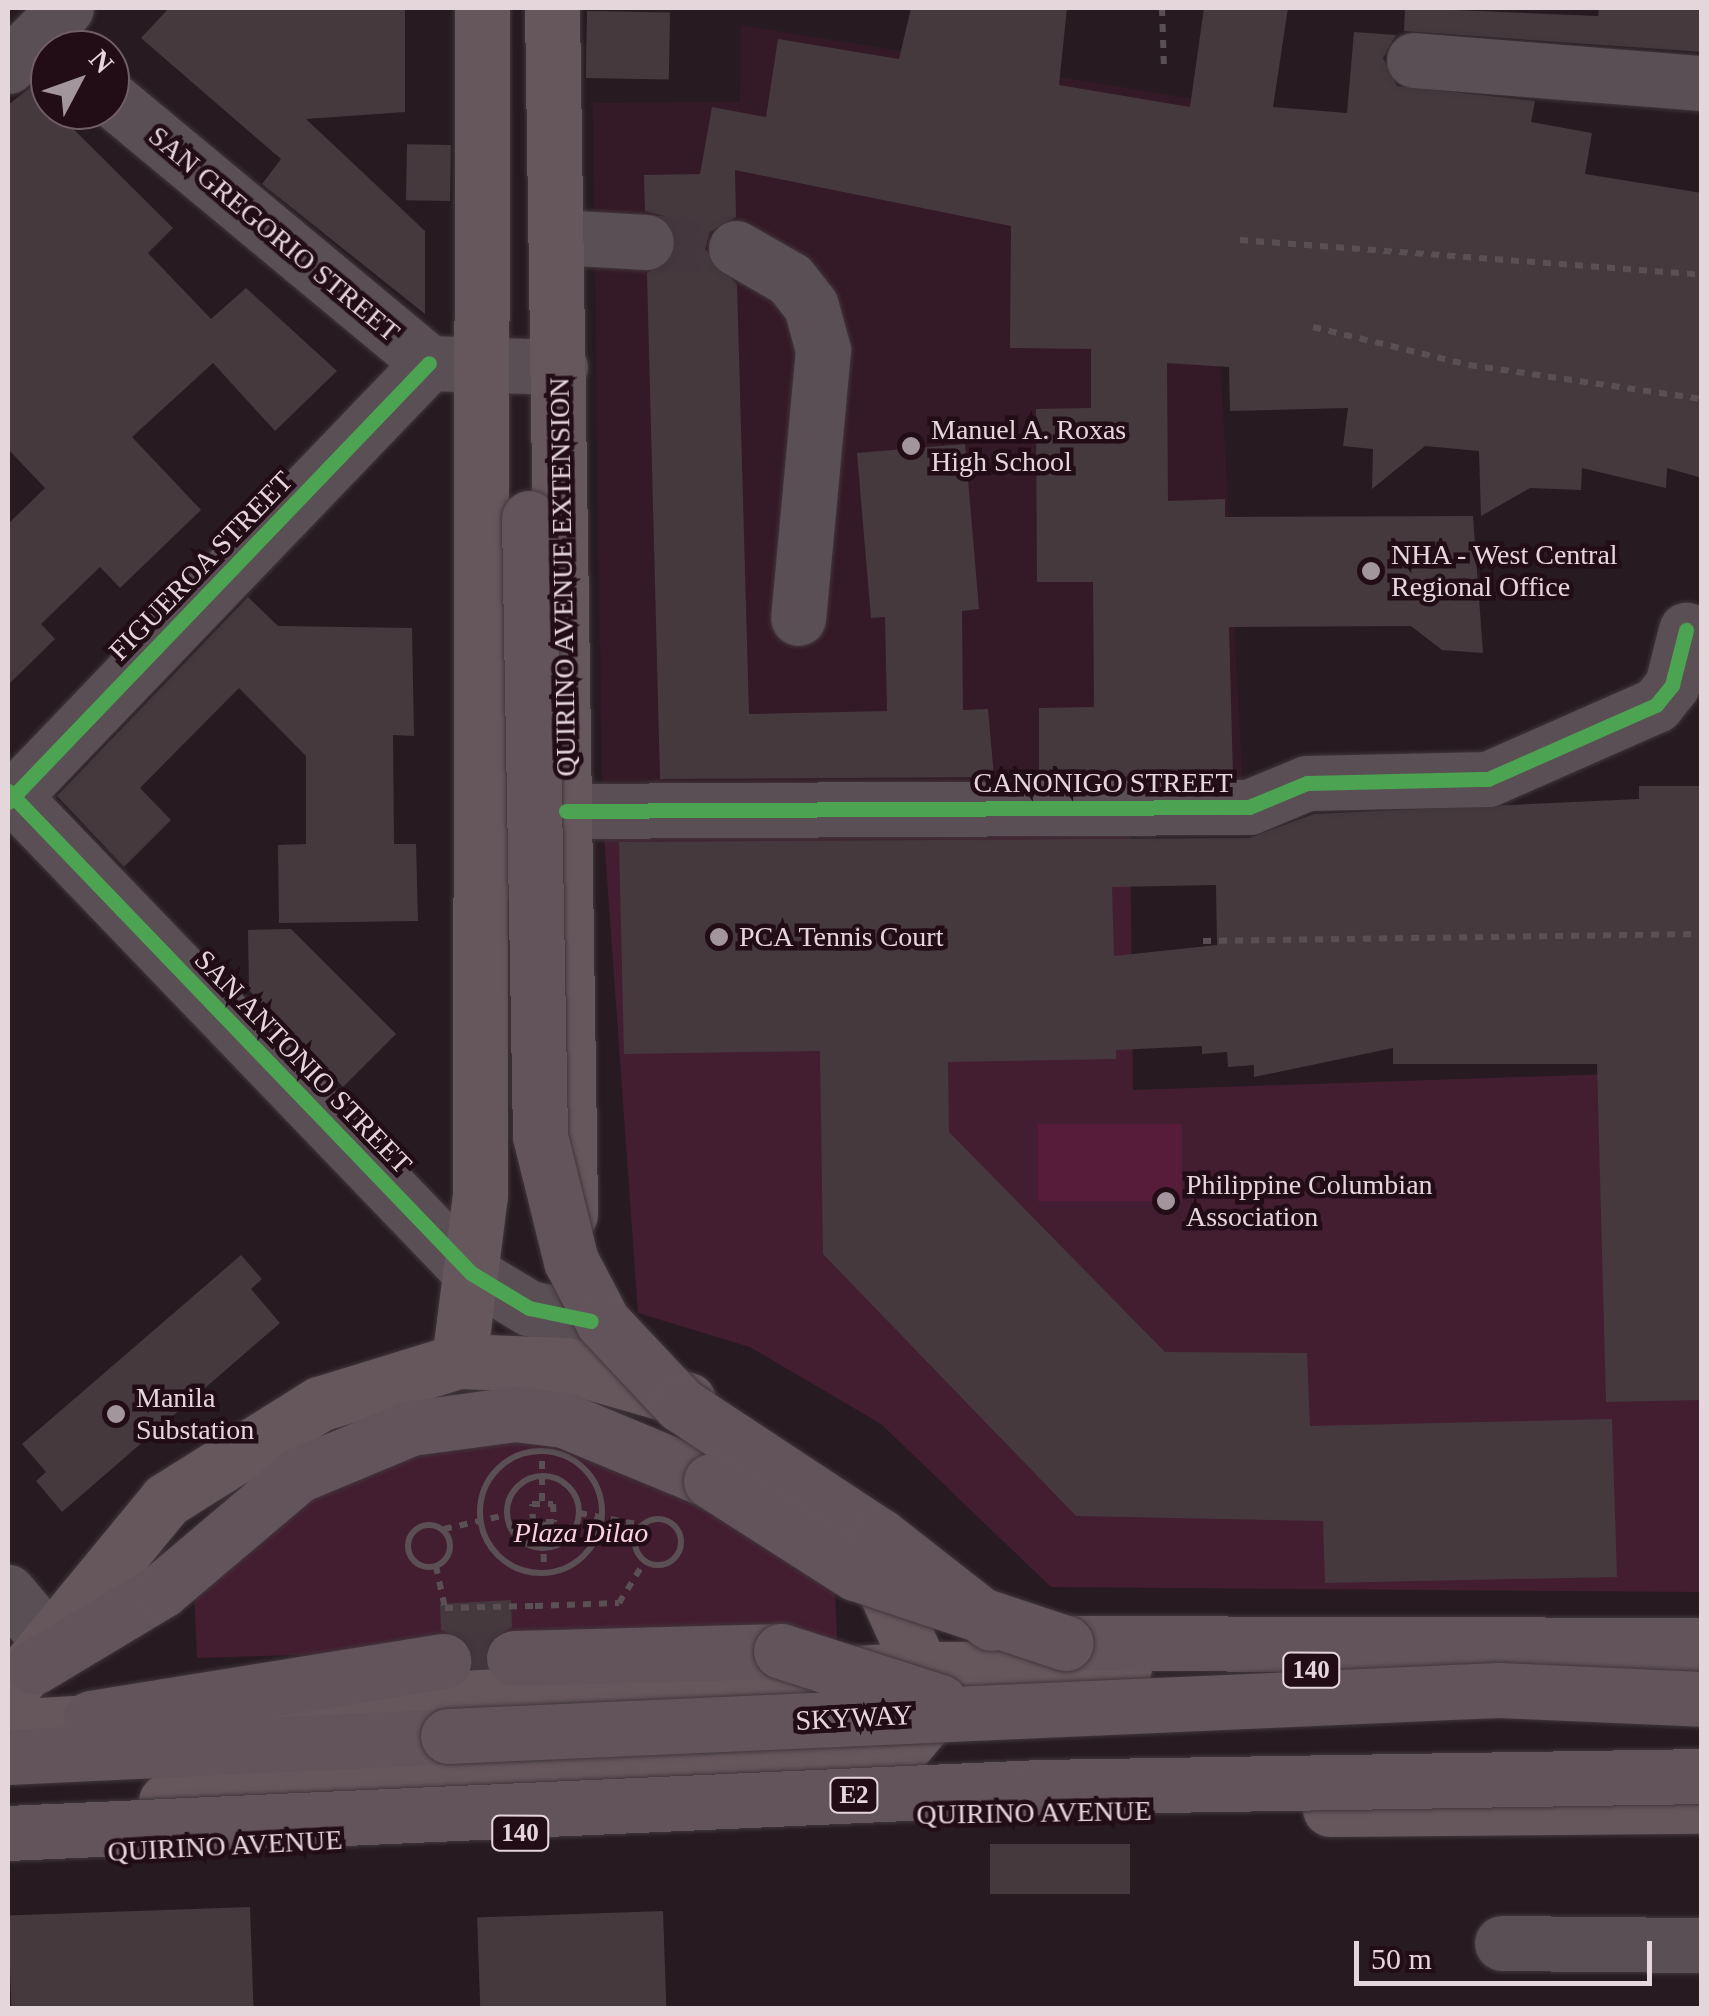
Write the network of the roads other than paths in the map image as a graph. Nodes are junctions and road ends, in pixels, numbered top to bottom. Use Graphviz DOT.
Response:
graph roads {
  1 [pos="482,8"];
  2 [pos="552,8"];
  3 [pos="1414,60"];
  4 [pos="1702,83"];
  5 [pos="130,115"];
  6 [pos="558,237"];
  7 [pos="646,242"];
  8 [pos="736,248"];
  9 [pos="429,363"];
  10 [pos="560,367"];
  11 [pos="485,370"];
  12 [pos="529,518"];
  13 [pos="798,618"];
  14 [pos="1686,630"];
  15 [pos="9,797"];
  16 [pos="566,811"];
  17 [pos="471,1273"];
  18 [pos="579,1343"];
  19 [pos="459,1361"];
  20 [pos="820,1492"];
  21 [pos="8,1592"];
  22 [pos="991,1623"];
  23 [pos="1702,1645"];
  24 [pos="514,1658"];
  25 [pos="443,1661"];
  26 [pos="31,1668"];
  27 [pos="1092,1668"];
  28 [pos="921,1669"];
  29 [pos="1702,1674"];
  30 [pos="1702,1699"];
  31 [pos="1702,1718"];
  32 [pos="8,1726"];
  33 [pos="921,1734"];
  34 [pos="8,1757"];
  35 [pos="1702,1776"];
  36 [pos="1702,1806"];
  37 [pos="8,1813"];
  38 [pos="914,1815"];
  39 [pos="8,1833"];
  40 [pos="8,1855"];
  41 [pos="1502,1942"];
  42 [pos="1702,1945"];
  1 -- 11 [label="main road"];
  2 -- 6 [label="main road, QUIRINO AVENUE EXTENSION"];
  3 -- 4 [label="street"];
  5 -- 9 [label="street, SAN GREGORIO STREET"];
  6 -- 7 [label="street"];
  6 -- 10 [label="main road, QUIRINO AVENUE EXTENSION"];
  8 -- 13 [label="street"];
  9 -- 11 [label="street"];
  9 -- 15 [label="street, FIGUEROA STREET"];
  10 -- 11 [label="street"];
  10 -- 16 [label="main road, QUIRINO AVENUE EXTENSION"];
  11 -- 17 [label="main road"];
  12 -- 22 [label="highway, bridge"];
  14 -- 16 [label="street, CANONIGO STREET"];
  15 -- 17 [label="street, SAN ANTONIO STREET"];
  16 -- 18 [label="main road, QUIRINO AVENUE EXTENSION"];
  17 -- 18 [label="street, SAN ANTONIO STREET"];
  17 -- 19 [label="main road"];
  18 -- 19 [label="main road"];
  18 -- 20 [label="main road"];
  19 -- 26 [label="main road"];
  20 -- 27 [label="main road"];
  20 -- 28 [label="main road"];
  21 -- 26 [label="street"];
  22 -- 23 [label="highway, bridge"];
  22 -- 26 [label="highway, bridge"];
  24 -- 31 [label="highway, bridge"];
  25 -- 32 [label="highway"];
  27 -- 28 [label="main road, 140"];
  27 -- 29 [label="main road, 140"];
  28 -- 32 [label="main road, 140"];
  28 -- 33 [label="main road"];
  30 -- 34 [label="highway, SKYWAY, bridge"];
  33 -- 37 [label="main road"];
  33 -- 38 [label="main road"];
  35 -- 39 [label="highway, E2, bridge"];
  36 -- 38 [label="main road, QUIRINO AVENUE / 140"];
  38 -- 40 [label="main road, QUIRINO AVENUE / 140"];
  41 -- 42 [label="street"];
}
